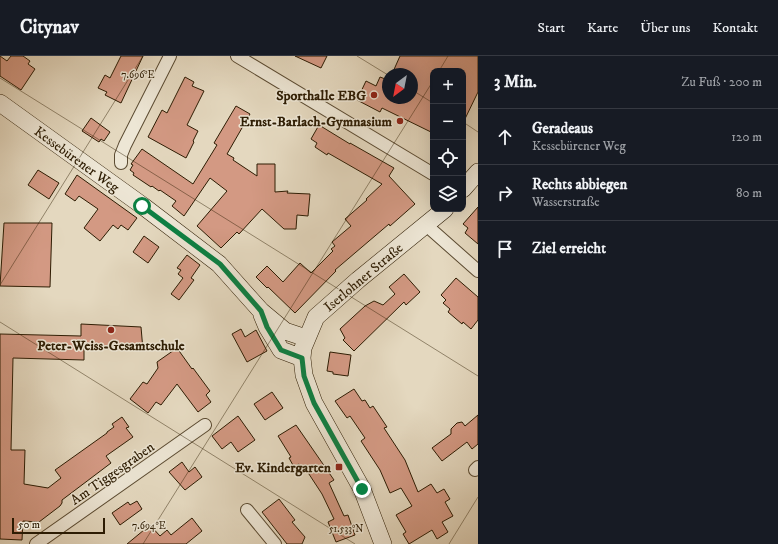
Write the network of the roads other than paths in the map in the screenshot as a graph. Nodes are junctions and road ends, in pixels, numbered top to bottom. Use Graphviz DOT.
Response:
graph roads {
  1 [pos="170,56"];
  2 [pos="237,56"];
  3 [pos="0,103"];
  4 [pos="121,163"];
  5 [pos="430,172"];
  6 [pos="478,172"];
  7 [pos="466,186"];
  8 [pos="441,212"];
  9 [pos="426,225"];
  10 [pos="478,271"];
  11 [pos="261,311"];
  12 [pos="306,338"];
  13 [pos="302,358"];
  14 [pos="205,425"];
  15 [pos="247,510"];
  16 [pos="36,544"];
  17 [pos="275,544"];
  18 [pos="383,544"];
  1 -- 4 [label="street"];
  2 -- 5 [label="street"];
  3 -- 11 [label="main road, Kessebürener Weg"];
  6 -- 7 [label="main road"];
  8 -- 9 [label="main road, Iserlohner Straße"];
  9 -- 10 [label="street"];
  9 -- 12 [label="main road, Iserlohner Straße"];
  11 -- 12 [label="main road, Kessebürener Weg"];
  11 -- 13 [label="main road, Kessebürener Weg"];
  12 -- 13 [label="main road, Iserlohner Straße"];
  13 -- 18 [label="main road, Iserlohner Straße"];
  14 -- 16 [label="street, Am Tiggesgraben"];
  15 -- 17 [label="street"];
}
